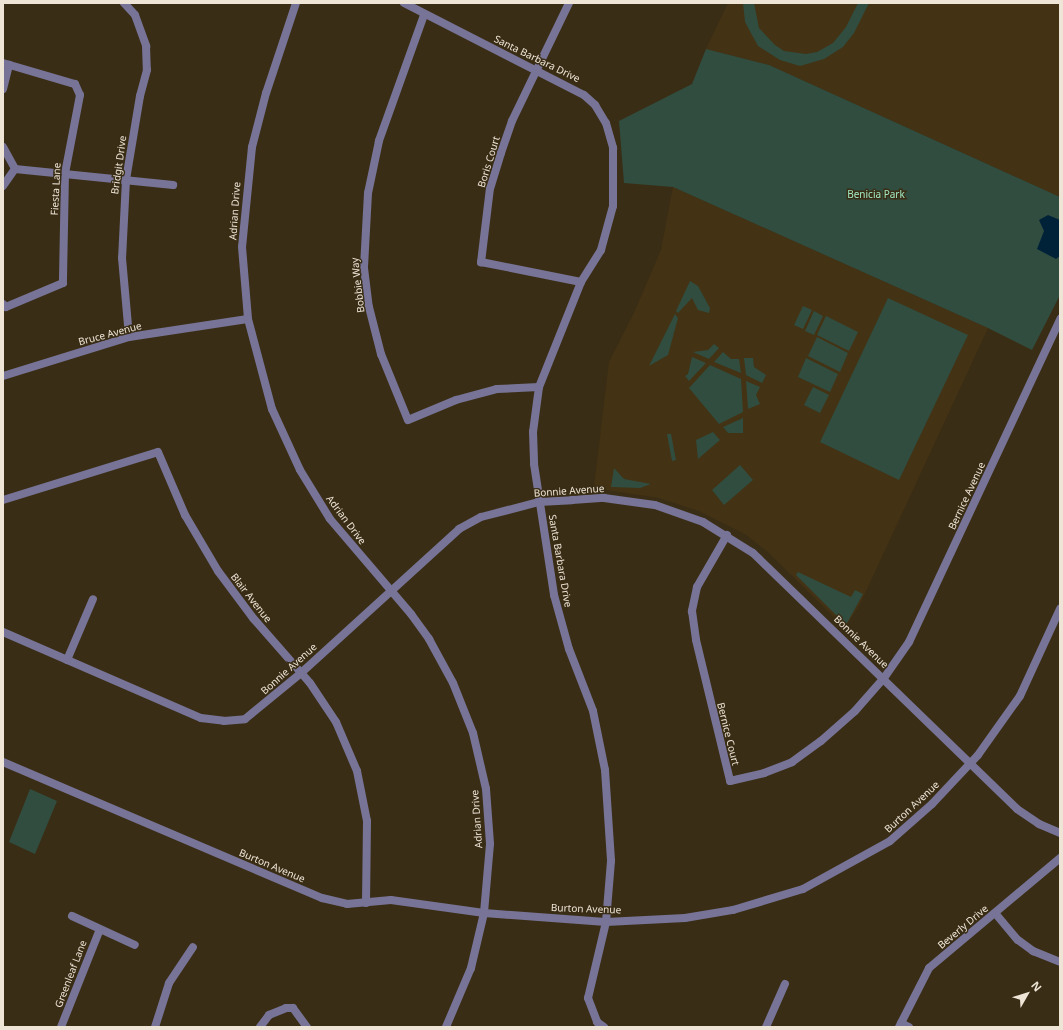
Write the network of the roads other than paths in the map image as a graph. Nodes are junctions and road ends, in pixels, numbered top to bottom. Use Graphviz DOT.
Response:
graph roads {
  1 [pos="124,3"];
  2 [pos="296,3"];
  3 [pos="404,3"];
  4 [pos="569,3"];
  5 [pos="424,15"];
  6 [pos="6,64"];
  7 [pos="537,70"];
  8 [pos="3,89"];
  9 [pos="3,146"];
  10 [pos="15,169"];
  11 [pos="65,174"];
  12 [pos="126,180"];
  13 [pos="173,185"];
  14 [pos="3,186"];
  15 [pos="581,282"];
  16 [pos="3,304"];
  17 [pos="248,319"];
  18 [pos="1060,319"];
  19 [pos="129,337"];
  20 [pos="3,376"];
  21 [pos="539,387"];
  22 [pos="3,500"];
  23 [pos="539,502"];
  24 [pos="727,535"];
  25 [pos="390,590"];
  26 [pos="93,600"];
  27 [pos="1060,609"];
  28 [pos="3,632"];
  29 [pos="67,660"];
  30 [pos="301,673"];
  31 [pos="884,678"];
  32 [pos="3,762"];
  33 [pos="971,764"];
  34 [pos="1060,833"];
  35 [pos="1060,858"];
  36 [pos="366,903"];
  37 [pos="484,913"];
  38 [pos="995,913"];
  39 [pos="72,916"];
  40 [pos="606,922"];
  41 [pos="100,928"];
  42 [pos="136,945"];
  43 [pos="193,947"];
  44 [pos="1060,962"];
  45 [pos="785,984"];
  46 [pos="900,1025"];
  47 [pos="61,1027"];
  48 [pos="155,1027"];
  49 [pos="260,1027"];
  50 [pos="307,1027"];
  51 [pos="446,1027"];
  52 [pos="604,1027"];
  53 [pos="766,1027"];
  54 [pos="910,1027"];
  1 -- 12 [label="street, Bridgit Drive"];
  2 -- 17 [label="street, Adrian Drive"];
  3 -- 5 [label="street, Santa Barbara Drive"];
  4 -- 7 [label="street, Boris Court"];
  5 -- 7 [label="street, Santa Barbara Drive"];
  5 -- 21 [label="street, Bobbie Way"];
  6 -- 8 [label="street"];
  6 -- 11 [label="street, Fiesta Lane"];
  7 -- 15 [label="street, Santa Barbara Drive"];
  7 -- 15 [label="street, Boris Court"];
  9 -- 10 [label="street"];
  10 -- 11 [label="street"];
  10 -- 14 [label="street"];
  11 -- 12 [label="street"];
  11 -- 16 [label="street, Fiesta Lane"];
  12 -- 13 [label="street"];
  12 -- 19 [label="street, Bridgit Drive"];
  15 -- 21 [label="street, Santa Barbara Drive"];
  17 -- 19 [label="street, Bruce Avenue"];
  17 -- 25 [label="street, Adrian Drive"];
  18 -- 31 [label="street, Bernice Avenue"];
  19 -- 20 [label="street, Bruce Avenue"];
  21 -- 23 [label="street, Santa Barbara Drive"];
  22 -- 30 [label="street, Blair Avenue"];
  23 -- 24 [label="street, Bonnie Avenue"];
  23 -- 25 [label="street, Bonnie Avenue"];
  23 -- 40 [label="street, Santa Barbara Drive"];
  24 -- 31 [label="street, Bonnie Avenue"];
  24 -- 31 [label="street, Bernice Court"];
  25 -- 30 [label="street, Bonnie Avenue"];
  25 -- 37 [label="street, Adrian Drive"];
  26 -- 29 [label="street"];
  27 -- 33 [label="street, Burton Avenue"];
  28 -- 29 [label="street, Bonnie Avenue"];
  29 -- 30 [label="street, Bonnie Avenue"];
  30 -- 36 [label="street, Blair Avenue"];
  31 -- 33 [label="street, Bonnie Avenue"];
  32 -- 36 [label="street, Burton Avenue"];
  33 -- 34 [label="street, Bonnie Avenue"];
  33 -- 40 [label="street, Burton Avenue"];
  35 -- 38 [label="street, Beverly Drive"];
  36 -- 37 [label="street, Burton Avenue"];
  37 -- 40 [label="street, Burton Avenue"];
  37 -- 51 [label="street, Adrian Drive"];
  38 -- 44 [label="street"];
  38 -- 46 [label="street, Beverly Drive"];
  39 -- 41 [label="street"];
  40 -- 52 [label="street, Santa Barbara Drive"];
  41 -- 42 [label="street"];
  41 -- 47 [label="street, Greenleaf Lane"];
  43 -- 48 [label="street"];
  45 -- 53 [label="street"];
  46 -- 54 [label="street"];
  49 -- 50 [label="street"];
}
